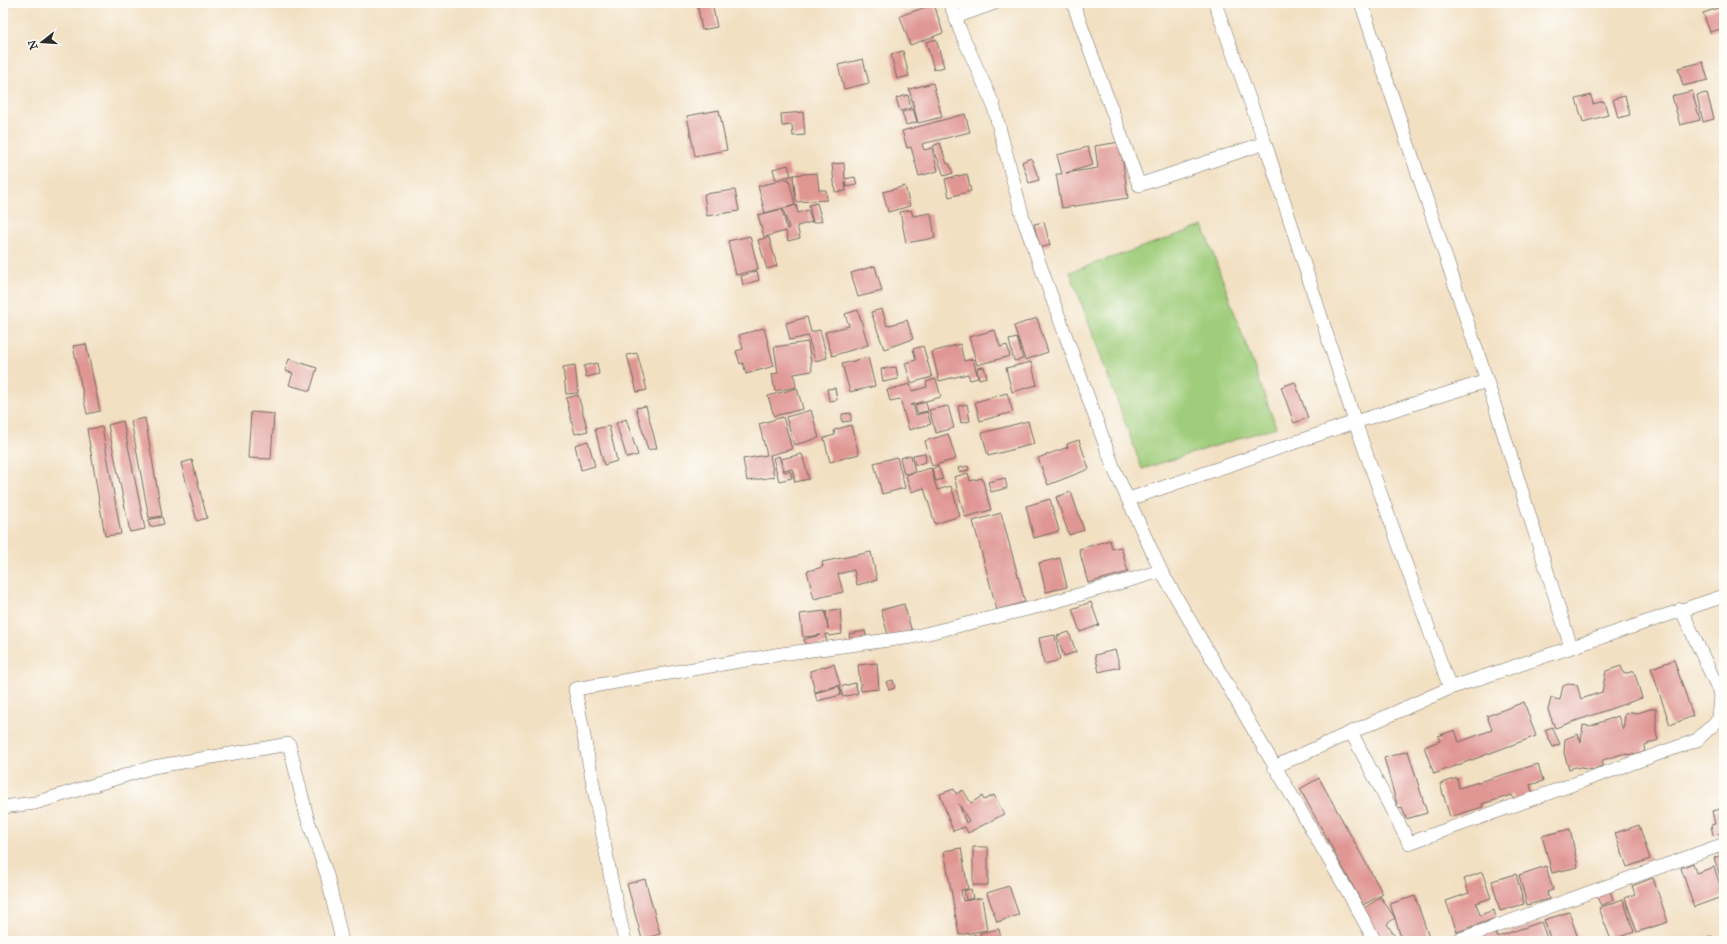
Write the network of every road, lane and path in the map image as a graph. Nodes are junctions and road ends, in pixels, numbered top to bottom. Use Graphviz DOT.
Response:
graph roads {
  1 [pos="950,3"];
  2 [pos="995,3"];
  3 [pos="1073,3"];
  4 [pos="1215,3"];
  5 [pos="1361,3"];
  6 [pos="956,17"];
  7 [pos="1265,143"];
  8 [pos="1487,381"];
  9 [pos="1355,422"];
  10 [pos="1129,499"];
  11 [pos="1160,571"];
  12 [pos="1724,596"];
  13 [pos="1681,609"];
  14 [pos="1571,647"];
  15 [pos="1450,688"];
  16 [pos="1351,732"];
  17 [pos="1274,767"];
  18 [pos="3,807"];
  19 [pos="1724,844"];
  20 [pos="342,941"];
  21 [pos="625,941"];
  22 [pos="1375,941"];
  23 [pos="1455,941"];
  1 -- 6 [label="street"];
  2 -- 6 [label="street"];
  3 -- 7 [label="street"];
  4 -- 7 [label="street"];
  5 -- 8 [label="street"];
  6 -- 10 [label="street"];
  7 -- 9 [label="street"];
  8 -- 9 [label="street"];
  8 -- 14 [label="street"];
  9 -- 10 [label="street"];
  9 -- 15 [label="street"];
  10 -- 11 [label="street"];
  11 -- 17 [label="street"];
  11 -- 21 [label="street"];
  12 -- 13 [label="street"];
  13 -- 14 [label="street"];
  13 -- 16 [label="street"];
  14 -- 15 [label="street"];
  15 -- 16 [label="street"];
  16 -- 17 [label="street"];
  17 -- 22 [label="street"];
  18 -- 20 [label="street"];
  19 -- 23 [label="street"];
}
